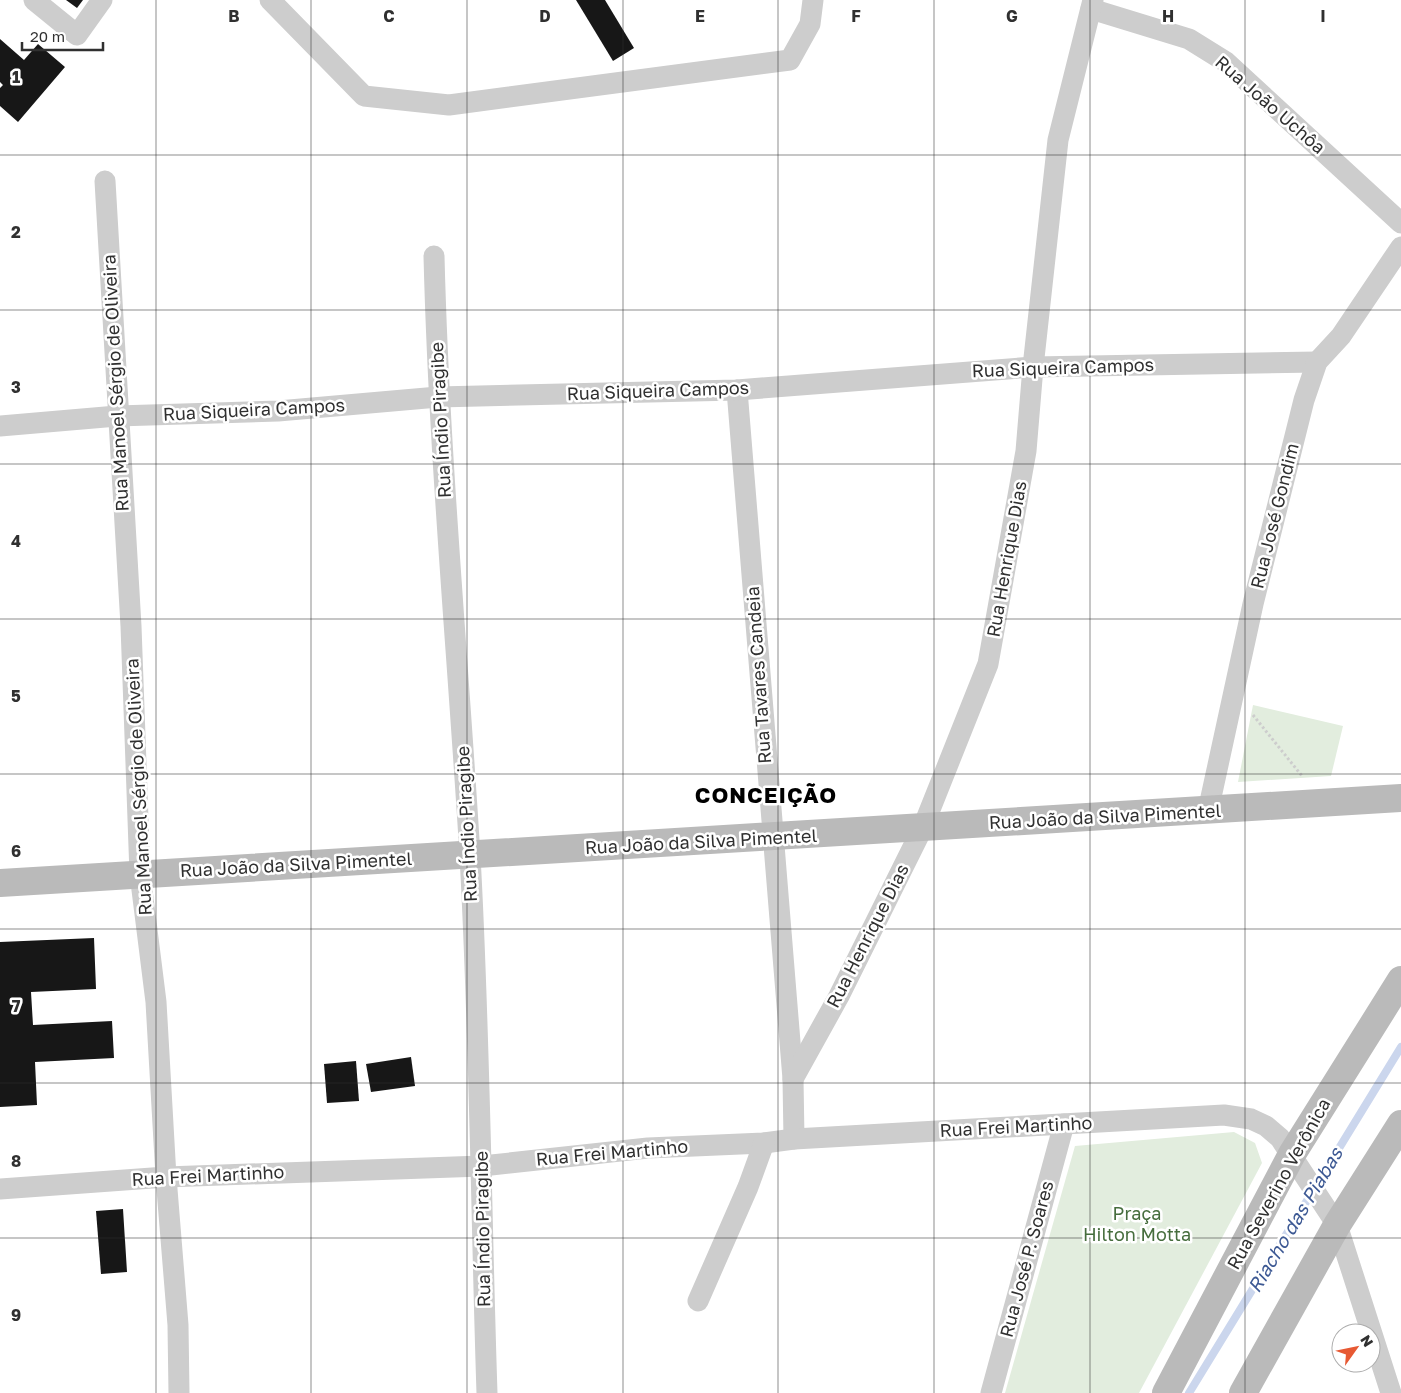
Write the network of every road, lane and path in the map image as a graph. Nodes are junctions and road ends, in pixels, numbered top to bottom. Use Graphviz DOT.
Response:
graph roads {
  1 [pos="34,0"];
  2 [pos="102,0"];
  3 [pos="813,0"];
  4 [pos="276,2"];
  5 [pos="1092,4"];
  6 [pos="105,181"];
  7 [pos="1401,223"];
  8 [pos="1401,247"];
  9 [pos="434,256"];
  10 [pos="1317,362"];
  11 [pos="1033,367"];
  12 [pos="737,390"];
  13 [pos="438,397"];
  14 [pos="117,416"];
  15 [pos="0,426"];
  16 [pos="1234,691"];
  17 [pos="1401,798"];
  18 [pos="1324,804"];
  19 [pos="1208,811"];
  20 [pos="923,827"];
  21 [pos="772,837"];
  22 [pos="470,856"];
  23 [pos="140,874"];
  24 [pos="0,883"];
  25 [pos="1401,980"];
  26 [pos="792,1079"];
  27 [pos="1064,1124"];
  28 [pos="1401,1124"];
  29 [pos="794,1139"];
  30 [pos="764,1143"];
  31 [pos="1292,1154"];
  32 [pos="482,1166"];
  33 [pos="166,1177"];
  34 [pos="0,1189"];
  35 [pos="1338,1225"];
  36 [pos="698,1302"];
  37 [pos="179,1393"];
  38 [pos="486,1393"];
  39 [pos="991,1393"];
  40 [pos="1166,1393"];
  41 [pos="1243,1393"];
  42 [pos="1391,1393"];
  1 -- 2 [label="street"];
  3 -- 4 [label="street"];
  5 -- 7 [label="street, Rua João Uchôa"];
  5 -- 11 [label="street, Rua Henrique Dias"];
  6 -- 14 [label="street, Rua Manoel Sérgio de Oliveira"];
  8 -- 10 [label="street, Rua José Gondim"];
  9 -- 13 [label="street, Rua Índio Piragibe"];
  10 -- 11 [label="street, Rua Siqueira Campos"];
  10 -- 16 [label="street, Rua José Gondim"];
  11 -- 12 [label="street, Rua Siqueira Campos"];
  11 -- 20 [label="street, Rua Henrique Dias"];
  12 -- 13 [label="street, Rua Siqueira Campos"];
  12 -- 21 [label="street, Rua Tavares Candeia"];
  13 -- 14 [label="street, Rua Siqueira Campos"];
  13 -- 22 [label="street, Rua Índio Piragibe"];
  14 -- 15 [label="street, Rua Siqueira Campos"];
  14 -- 23 [label="street, Rua Manoel Sérgio de Oliveira"];
  16 -- 18 [label="path"];
  16 -- 19 [label="street, Rua José Gondim"];
  17 -- 18 [label="street, Rua João da Silva Pimentel"];
  18 -- 19 [label="street, Rua João da Silva Pimentel"];
  19 -- 20 [label="street, Rua João da Silva Pimentel"];
  20 -- 21 [label="street, Rua João da Silva Pimentel"];
  20 -- 26 [label="street, Rua Henrique Dias"];
  21 -- 22 [label="street, Rua João da Silva Pimentel"];
  21 -- 26 [label="street, Rua Tavares Candeia"];
  22 -- 23 [label="street, Rua João da Silva Pimentel"];
  22 -- 32 [label="street, Rua Índio Piragibe"];
  23 -- 24 [label="street, Rua João da Silva Pimentel"];
  23 -- 33 [label="street, Rua Manoel Sérgio de Oliveira"];
  25 -- 31 [label="street, Rua Severino Verônica"];
  26 -- 29 [label="street, Rua Tavares Candeia"];
  27 -- 29 [label="street, Rua Frei Martinho"];
  27 -- 31 [label="street, Rua Frei Martinho"];
  27 -- 39 [label="street, Rua José P. Soares"];
  28 -- 35 [label="street"];
  29 -- 30 [label="street, Rua Frei Martinho"];
  30 -- 32 [label="street, Rua Frei Martinho"];
  30 -- 36 [label="street"];
  31 -- 35 [label="street, Rua Frei Martinho"];
  31 -- 40 [label="street, Rua Severino Verônica"];
  32 -- 33 [label="street, Rua Frei Martinho"];
  32 -- 38 [label="street, Rua Índio Piragibe"];
  33 -- 34 [label="street, Rua Frei Martinho"];
  33 -- 37 [label="street, Rua Manoel Sérgio de Oliveira"];
  35 -- 41 [label="street"];
  35 -- 42 [label="street, Rua Frei Martinho"];
}
